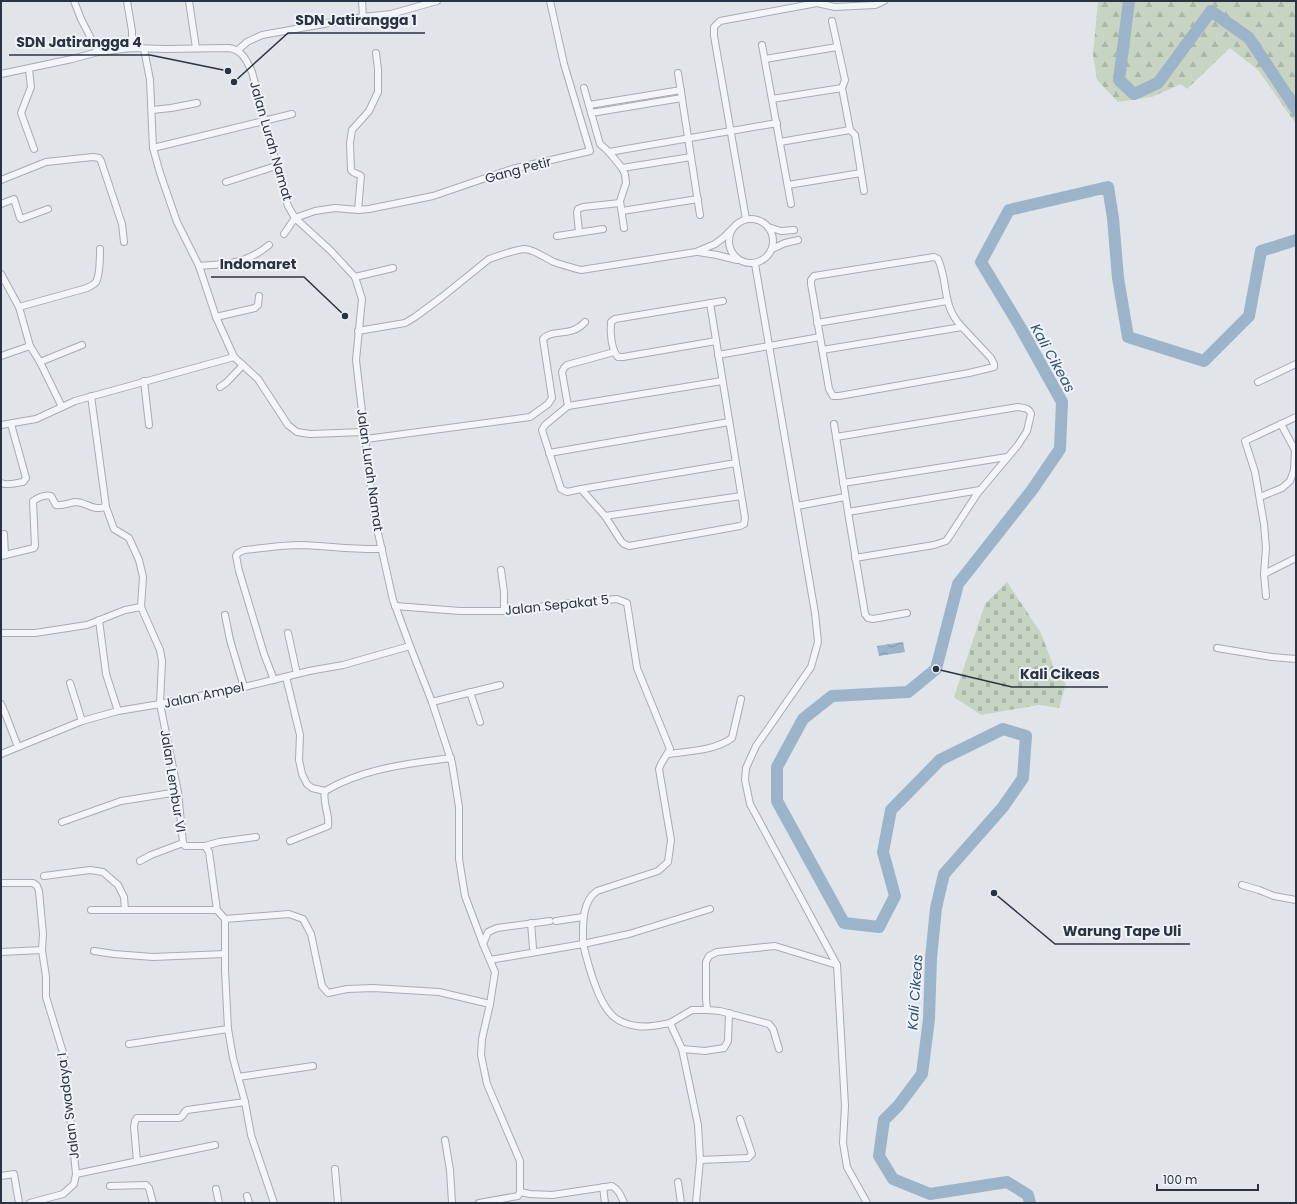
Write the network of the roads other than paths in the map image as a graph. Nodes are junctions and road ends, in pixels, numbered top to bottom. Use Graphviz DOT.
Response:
graph roads {
  1 [pos="74,1"];
  2 [pos="128,1"];
  3 [pos="189,1"];
  4 [pos="362,1"];
  5 [pos="437,1"];
  6 [pos="550,1"];
  7 [pos="884,1"];
  8 [pos="363,17"];
  9 [pos="832,21"];
  10 [pos="762,45"];
  11 [pos="837,47"];
  12 [pos="132,48"];
  13 [pos="196,48"];
  14 [pos="144,49"];
  15 [pos="238,50"];
  16 [pos="98,52"];
  17 [pos="376,53"];
  18 [pos="765,59"];
  19 [pos="29,69"];
  20 [pos="678,73"];
  21 [pos="1,74"];
  22 [pos="584,88"];
  23 [pos="842,88"];
  24 [pos="681,90"];
  25 [pos="634,98"];
  26 [pos="682,98"];
  27 [pos="772,99"];
  28 [pos="197,103"];
  29 [pos="589,105"];
  30 [pos="635,106"];
  31 [pos="152,110"];
  32 [pos="591,113"];
  33 [pos="292,114"];
  34 [pos="264,120"];
  35 [pos="777,123"];
  36 [pos="730,130"];
  37 [pos="850,130"];
  38 [pos="688,138"];
  39 [pos="780,142"];
  40 [pos="153,148"];
  41 [pos="34,149"];
  42 [pos="609,152"];
  43 [pos="691,157"];
  44 [pos="276,166"];
  45 [pos="622,168"];
  46 [pos="861,173"];
  47 [pos="1,180"];
  48 [pos="226,182"];
  49 [pos="788,185"];
  50 [pos="864,191"];
  51 [pos="698,199"];
  52 [pos="1,204"];
  53 [pos="620,204"];
  54 [pos="791,204"];
  55 [pos="48,209"];
  56 [pos="358,210"];
  57 [pos="622,211"];
  58 [pos="700,214"];
  59 [pos="295,218"];
  60 [pos="746,219"];
  61 [pos="768,226"];
  62 [pos="624,228"];
  63 [pos="603,229"];
  64 [pos="732,229"];
  65 [pos="794,230"];
  66 [pos="579,232"];
  67 [pos="284,234"];
  68 [pos="557,236"];
  69 [pos="798,240"];
  70 [pos="124,242"];
  71 [pos="269,245"];
  72 [pos="100,249"];
  73 [pos="772,249"];
  74 [pos="696,252"];
  75 [pos="738,260"];
  76 [pos="755,264"];
  77 [pos="199,266"];
  78 [pos="393,268"];
  79 [pos="1,274"];
  80 [pos="355,278"];
  81 [pos="259,296"];
  82 [pos="723,301"];
  83 [pos="947,301"];
  84 [pos="710,303"];
  85 [pos="19,307"];
  86 [pos="216,317"];
  87 [pos="585,322"];
  88 [pos="817,322"];
  89 [pos="962,327"];
  90 [pos="358,331"];
  91 [pos="820,337"];
  92 [pos="716,341"];
  93 [pos="82,344"];
  94 [pos="30,346"];
  95 [pos="769,346"];
  96 [pos="822,350"];
  97 [pos="614,352"];
  98 [pos="718,355"];
  99 [pos="1,356"];
  100 [pos="234,357"];
  101 [pos="40,362"];
  102 [pos="1296,364"];
  103 [pos="243,365"];
  104 [pos="144,381"];
  105 [pos="722,381"];
  106 [pos="1258,382"];
  107 [pos="220,387"];
  108 [pos="92,396"];
  109 [pos="568,406"];
  110 [pos="62,407"];
  111 [pos="1296,417"];
  112 [pos="729,422"];
  113 [pos="11,424"];
  114 [pos="834,424"];
  115 [pos="1281,424"];
  116 [pos="1,425"];
  117 [pos="149,425"];
  118 [pos="364,432"];
  119 [pos="836,438"];
  120 [pos="366,439"];
  121 [pos="549,453"];
  122 [pos="1007,457"];
  123 [pos="736,463"];
  124 [pos="1,483"];
  125 [pos="843,484"];
  126 [pos="581,488"];
  127 [pos="980,490"];
  128 [pos="741,496"];
  129 [pos="845,497"];
  130 [pos="1260,497"];
  131 [pos="797,506"];
  132 [pos="106,507"];
  133 [pos="848,512"];
  134 [pos="605,516"];
  135 [pos="4,534"];
  136 [pos="382,549"];
  137 [pos="3,555"];
  138 [pos="855,558"];
  139 [pos="1296,558"];
  140 [pos="501,570"];
  141 [pos="1264,574"];
  142 [pos="1266,596"];
  143 [pos="395,606"];
  144 [pos="141,607"];
  145 [pos="504,611"];
  146 [pos="907,613"];
  147 [pos="225,615"];
  148 [pos="99,620"];
  149 [pos="1,633"];
  150 [pos="288,633"];
  151 [pos="410,646"];
  152 [pos="1217,648"];
  153 [pos="1296,659"];
  154 [pos="297,674"];
  155 [pos="286,677"];
  156 [pos="274,680"];
  157 [pos="70,683"];
  158 [pos="500,685"];
  159 [pos="244,687"];
  160 [pos="470,692"];
  161 [pos="741,699"];
  162 [pos="432,702"];
  163 [pos="1,704"];
  164 [pos="160,704"];
  165 [pos="118,711"];
  166 [pos="82,721"];
  167 [pos="480,722"];
  168 [pos="18,747"];
  169 [pos="1,754"];
  170 [pos="668,754"];
  171 [pos="451,758"];
  172 [pos="325,790"];
  173 [pos="178,792"];
  174 [pos="62,822"];
  175 [pos="256,837"];
  176 [pos="290,841"];
  177 [pos="183,843"];
  178 [pos="205,846"];
  179 [pos="140,862"];
  180 [pos="44,876"];
  181 [pos="1,883"];
  182 [pos="1242,885"];
  183 [pos="1296,900"];
  184 [pos="710,909"];
  185 [pos="91,910"];
  186 [pos="125,910"];
  187 [pos="217,910"];
  188 [pos="583,917"];
  189 [pos="224,919"];
  190 [pos="531,923"];
  191 [pos="483,944"];
  192 [pos="583,944"];
  193 [pos="533,948"];
  194 [pos="42,950"];
  195 [pos="94,951"];
  196 [pos="1,952"];
  197 [pos="225,954"];
  198 [pos="490,960"];
  199 [pos="837,965"];
  200 [pos="490,1004"];
  201 [pos="707,1010"];
  202 [pos="729,1013"];
  203 [pos="670,1023"];
  204 [pos="228,1029"];
  205 [pos="128,1044"];
  206 [pos="682,1049"];
  207 [pos="779,1049"];
  208 [pos="313,1066"];
  209 [pos="238,1077"];
  210 [pos="245,1102"];
  211 [pos="740,1119"];
  212 [pos="445,1140"];
  213 [pos="215,1145"];
  214 [pos="700,1160"];
  215 [pos="137,1161"];
  216 [pos="335,1169"];
  217 [pos="76,1174"];
  218 [pos="1,1176"];
  219 [pos="678,1182"];
  220 [pos="110,1186"];
  221 [pos="603,1187"];
  222 [pos="216,1189"];
  223 [pos="519,1194"];
  224 [pos="247,1196"];
  225 [pos="19,1203"];
  226 [pos="30,1203"];
  227 [pos="153,1203"];
  228 [pos="219,1203"];
  229 [pos="249,1203"];
  230 [pos="274,1203"];
  231 [pos="338,1203"];
  232 [pos="452,1203"];
  233 [pos="479,1203"];
  234 [pos="519,1203"];
  235 [pos="605,1203"];
  236 [pos="624,1203"];
  237 [pos="680,1203"];
  238 [pos="696,1203"];
  239 [pos="867,1203"];
  1 -- 16 [label="street"];
  2 -- 12 [label="street"];
  3 -- 13 [label="street"];
  4 -- 8 [label="street"];
  5 -- 8 [label="street"];
  6 -- 56 [label="street, Gang Petir"];
  7 -- 36 [label="street"];
  8 -- 15 [label="street"];
  9 -- 11 [label="street"];
  10 -- 18 [label="street"];
  11 -- 18 [label="street"];
  11 -- 23 [label="street"];
  12 -- 14 [label="street"];
  12 -- 16 [label="street"];
  13 -- 14 [label="street"];
  13 -- 15 [label="street"];
  14 -- 31 [label="street"];
  15 -- 34 [label="street, Jalan Lurah Namat"];
  16 -- 19 [label="street"];
  17 -- 56 [label="street"];
  18 -- 27 [label="street"];
  19 -- 21 [label="street"];
  19 -- 41 [label="street"];
  20 -- 24 [label="street"];
  22 -- 29 [label="street"];
  23 -- 27 [label="street"];
  23 -- 37 [label="street"];
  24 -- 25 [label="street"];
  24 -- 26 [label="street"];
  25 -- 29 [label="street"];
  25 -- 30 [label="street"];
  26 -- 30 [label="street"];
  26 -- 38 [label="street"];
  27 -- 35 [label="street"];
  28 -- 31 [label="street"];
  29 -- 32 [label="street"];
  30 -- 32 [label="street"];
  31 -- 40 [label="street"];
  32 -- 42 [label="street"];
  33 -- 34 [label="street"];
  34 -- 40 [label="street"];
  34 -- 44 [label="street, Jalan Lurah Namat"];
  35 -- 36 [label="street"];
  35 -- 39 [label="street"];
  36 -- 38 [label="street"];
  36 -- 60 [label="street"];
  37 -- 39 [label="street"];
  37 -- 46 [label="street"];
  38 -- 42 [label="street"];
  38 -- 43 [label="street"];
  39 -- 49 [label="street"];
  40 -- 77 [label="street"];
  42 -- 45 [label="street"];
  43 -- 45 [label="street"];
  43 -- 51 [label="street"];
  44 -- 48 [label="street"];
  44 -- 59 [label="street, Jalan Lurah Namat"];
  45 -- 53 [label="street"];
  46 -- 49 [label="street"];
  46 -- 50 [label="street"];
  47 -- 70 [label="street"];
  49 -- 54 [label="street"];
  51 -- 57 [label="street"];
  51 -- 58 [label="street"];
  52 -- 55 [label="street"];
  53 -- 57 [label="street"];
  53 -- 66 [label="street"];
  56 -- 59 [label="street, Gang Petir"];
  57 -- 62 [label="street"];
  59 -- 67 [label="street"];
  59 -- 80 [label="street, Jalan Lurah Namat"];
  60 -- 61 [label="street"];
  60 -- 64 [label="street"];
  61 -- 65 [label="street"];
  61 -- 73 [label="street"];
  63 -- 66 [label="street"];
  64 -- 74 [label="street"];
  64 -- 75 [label="street"];
  66 -- 68 [label="street"];
  69 -- 73 [label="street"];
  71 -- 77 [label="street"];
  72 -- 85 [label="street"];
  73 -- 76 [label="street"];
  74 -- 75 [label="street"];
  74 -- 90 [label="street"];
  75 -- 76 [label="street"];
  76 -- 95 [label="street"];
  77 -- 86 [label="street"];
  78 -- 80 [label="street"];
  79 -- 85 [label="street"];
  80 -- 90 [label="street, Jalan Lurah Namat"];
  81 -- 86 [label="street"];
  82 -- 84 [label="street"];
  83 -- 88 [label="street"];
  83 -- 88 [label="street"];
  83 -- 89 [label="street"];
  84 -- 92 [label="street"];
  84 -- 97 [label="street"];
  85 -- 94 [label="street"];
  86 -- 100 [label="street"];
  87 -- 120 [label="street"];
  88 -- 91 [label="street"];
  89 -- 96 [label="street"];
  89 -- 96 [label="street"];
  90 -- 118 [label="street, Jalan Lurah Namat"];
  91 -- 95 [label="street"];
  91 -- 96 [label="street"];
  92 -- 97 [label="street"];
  92 -- 98 [label="street"];
  93 -- 101 [label="street"];
  94 -- 99 [label="street"];
  94 -- 101 [label="street"];
  95 -- 98 [label="street"];
  95 -- 131 [label="street"];
  97 -- 109 [label="street"];
  98 -- 105 [label="street"];
  100 -- 103 [label="street"];
  100 -- 104 [label="street"];
  101 -- 110 [label="street"];
  102 -- 106 [label="street"];
  103 -- 107 [label="street"];
  103 -- 118 [label="street"];
  104 -- 108 [label="street"];
  104 -- 117 [label="street"];
  105 -- 109 [label="street"];
  105 -- 112 [label="street"];
  108 -- 110 [label="street"];
  108 -- 132 [label="street"];
  109 -- 121 [label="street"];
  110 -- 113 [label="street"];
  111 -- 115 [label="street"];
  112 -- 121 [label="street"];
  112 -- 123 [label="street"];
  113 -- 116 [label="street"];
  113 -- 124 [label="street"];
  114 -- 119 [label="street"];
  115 -- 130 [label="street"];
  115 -- 130 [label="street"];
  118 -- 120 [label="street, Jalan Lurah Namat"];
  119 -- 122 [label="street"];
  119 -- 125 [label="street"];
  120 -- 136 [label="street, Jalan Lurah Namat"];
  121 -- 126 [label="street"];
  122 -- 125 [label="street"];
  122 -- 127 [label="street"];
  123 -- 126 [label="street"];
  123 -- 128 [label="street"];
  125 -- 129 [label="street"];
  126 -- 134 [label="street"];
  127 -- 133 [label="street"];
  127 -- 138 [label="street"];
  128 -- 134 [label="street"];
  128 -- 134 [label="street"];
  129 -- 131 [label="street"];
  129 -- 133 [label="street"];
  130 -- 141 [label="street"];
  131 -- 199 [label="street"];
  132 -- 137 [label="street"];
  132 -- 144 [label="street"];
  133 -- 138 [label="street"];
  135 -- 137 [label="street"];
  136 -- 143 [label="street, Jalan Lurah Namat"];
  136 -- 156 [label="street"];
  138 -- 146 [label="street"];
  139 -- 141 [label="street"];
  140 -- 145 [label="street"];
  141 -- 142 [label="street"];
  143 -- 145 [label="street, Jalan Sepakat 5"];
  143 -- 151 [label="street, Jalan Lurah Namat"];
  144 -- 148 [label="street"];
  144 -- 164 [label="street, Jalan Lembur VI"];
  145 -- 170 [label="street, Jalan Sepakat 5"];
  147 -- 159 [label="street"];
  148 -- 149 [label="street"];
  148 -- 165 [label="street"];
  150 -- 154 [label="street"];
  151 -- 154 [label="street, Jalan Ampel"];
  151 -- 162 [label="street, Jalan Lurah Namat"];
  152 -- 153 [label="street"];
  154 -- 155 [label="street, Jalan Ampel"];
  155 -- 156 [label="street, Jalan Ampel"];
  155 -- 172 [label="street"];
  156 -- 159 [label="street, Jalan Ampel"];
  157 -- 166 [label="street"];
  158 -- 160 [label="street"];
  159 -- 164 [label="street, Jalan Ampel"];
  160 -- 162 [label="street"];
  160 -- 167 [label="street"];
  161 -- 170 [label="street"];
  162 -- 171 [label="street, Jalan Lurah Namat"];
  163 -- 168 [label="street"];
  164 -- 165 [label="street, Jalan Ampel"];
  164 -- 173 [label="street, Jalan Lembur VI"];
  165 -- 166 [label="street, Jalan Ampel"];
  166 -- 168 [label="street, Jalan Ampel"];
  168 -- 169 [label="street, Jalan Ampel"];
  170 -- 188 [label="street"];
  171 -- 172 [label="street"];
  171 -- 191 [label="street, Jalan Lurah Namat"];
  172 -- 176 [label="street"];
  173 -- 174 [label="street"];
  173 -- 177 [label="street, Jalan Lembur VI"];
  175 -- 178 [label="street, Jalan Lembur VI"];
  177 -- 178 [label="street, Jalan Lembur VI"];
  177 -- 179 [label="street"];
  178 -- 187 [label="street"];
  180 -- 186 [label="street"];
  181 -- 194 [label="street, Jalan Swadaya I"];
  182 -- 183 [label="street"];
  184 -- 192 [label="street"];
  185 -- 186 [label="street"];
  186 -- 187 [label="street"];
  187 -- 189 [label="street"];
  188 -- 190 [label="street"];
  188 -- 192 [label="street"];
  189 -- 197 [label="street"];
  189 -- 200 [label="street"];
  190 -- 191 [label="street"];
  190 -- 193 [label="street"];
  191 -- 198 [label="street, Jalan Lurah Namat"];
  192 -- 198 [label="street"];
  192 -- 203 [label="street"];
  194 -- 196 [label="street"];
  194 -- 217 [label="street, Jalan Swadaya I"];
  195 -- 197 [label="street"];
  197 -- 204 [label="street"];
  198 -- 200 [label="street, Jalan Lurah Namat"];
  199 -- 201 [label="street"];
  199 -- 239 [label="street"];
  200 -- 223 [label="street, Jalan Lurah Namat"];
  201 -- 202 [label="street"];
  201 -- 203 [label="street"];
  202 -- 206 [label="street"];
  202 -- 207 [label="street"];
  203 -- 206 [label="street"];
  204 -- 205 [label="street"];
  204 -- 209 [label="street"];
  206 -- 214 [label="street"];
  208 -- 209 [label="street"];
  209 -- 210 [label="street"];
  210 -- 215 [label="street"];
  210 -- 230 [label="street"];
  211 -- 214 [label="street"];
  212 -- 232 [label="street"];
  213 -- 215 [label="street"];
  214 -- 238 [label="street"];
  215 -- 217 [label="street"];
  216 -- 231 [label="street"];
  217 -- 226 [label="street, Jalan Swadaya I"];
  218 -- 225 [label="street"];
  219 -- 237 [label="street"];
  220 -- 227 [label="street"];
  221 -- 223 [label="street"];
  221 -- 235 [label="street"];
  221 -- 236 [label="street"];
  222 -- 228 [label="street"];
  223 -- 233 [label="street"];
  223 -- 234 [label="street, Jalan Lurah Namat"];
  224 -- 229 [label="street"];
}
